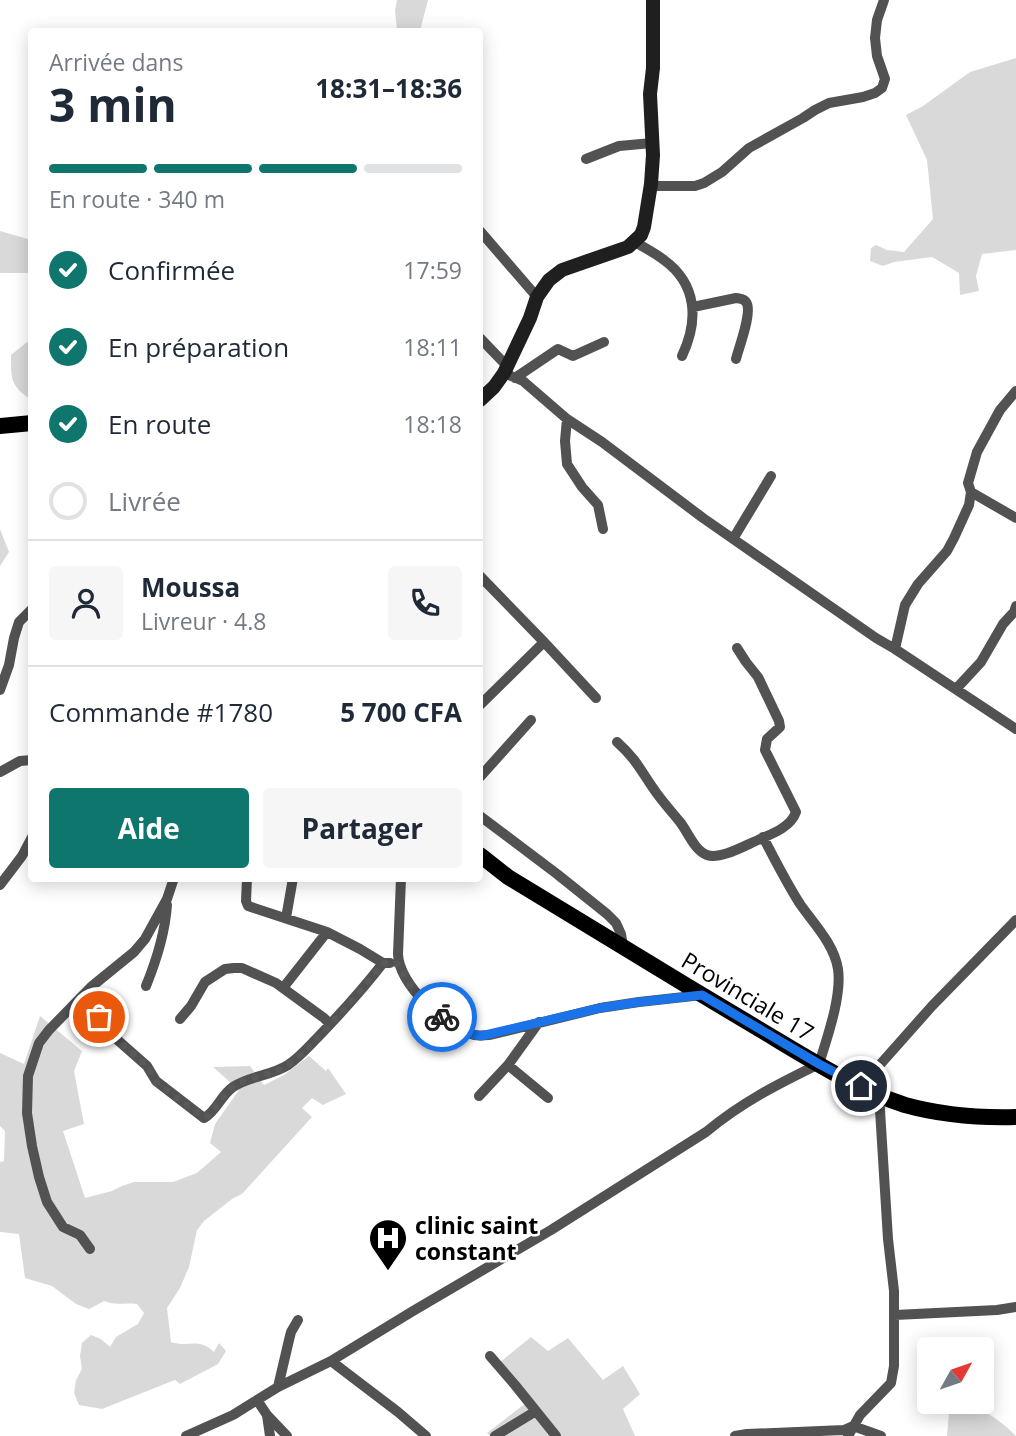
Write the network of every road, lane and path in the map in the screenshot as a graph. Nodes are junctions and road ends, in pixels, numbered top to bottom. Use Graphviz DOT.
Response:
graph roads {
  1 [pos="653,0"];
  2 [pos="884,0"];
  3 [pos="652,143"];
  4 [pos="586,159"];
  5 [pos="650,186"];
  6 [pos="483,234"];
  7 [pos="635,242"];
  8 [pos="537,297"];
  9 [pos="693,307"];
  10 [pos="483,342"];
  11 [pos="604,342"];
  12 [pos="682,356"];
  13 [pos="736,359"];
  14 [pos="509,372"];
  15 [pos="1016,391"];
  16 [pos="483,397"];
  17 [pos="568,419"];
  18 [pos="28,423"];
  19 [pos="0,426"];
  20 [pos="771,476"];
  21 [pos="971,492"];
  22 [pos="1016,518"];
  23 [pos="603,529"];
  24 [pos="733,539"];
  25 [pos="483,579"];
  26 [pos="1016,606"];
  27 [pos="28,613"];
  28 [pos="544,642"];
  29 [pos="737,648"];
  30 [pos="895,649"];
  31 [pos="956,689"];
  32 [pos="0,690"];
  33 [pos="596,698"];
  34 [pos="483,701"];
  35 [pos="531,720"];
  36 [pos="1016,729"];
  37 [pos="617,742"];
  38 [pos="28,760"];
  39 [pos="0,772"];
  40 [pos="483,773"];
  41 [pos="483,818"];
  42 [pos="763,837"];
  43 [pos="28,845"];
  44 [pos="483,857"];
  45 [pos="173,882"];
  46 [pos="247,882"];
  47 [pos="292,882"];
  48 [pos="401,882"];
  49 [pos="0,885"];
  50 [pos="167,899"];
  51 [pos="285,918"];
  52 [pos="1016,920"];
  53 [pos="327,932"];
  54 [pos="623,946"];
  55 [pos="383,963"];
  56 [pos="398,964"];
  57 [pos="146,986"];
  58 [pos="283,988"];
  59 [pos="702,995"];
  60 [pos="80,998"];
  61 [pos="180,1019"];
  62 [pos="539,1023"];
  63 [pos="330,1024"];
  64 [pos="819,1064"];
  65 [pos="508,1065"];
  66 [pos="861,1086"];
  67 [pos="879,1094"];
  68 [pos="479,1096"];
  69 [pos="548,1098"];
  70 [pos="1016,1117"];
  71 [pos="90,1249"];
  72 [pos="1016,1307"];
  73 [pos="895,1315"];
  74 [pos="298,1320"];
  75 [pos="490,1356"];
  76 [pos="331,1361"];
  77 [pos="278,1387"];
  78 [pos="257,1400"];
  79 [pos="536,1411"];
  80 [pos="267,1415"];
  81 [pos="851,1431"];
  82 [pos="186,1436"];
  83 [pos="270,1436"];
  84 [pos="287,1436"];
  85 [pos="426,1436"];
  86 [pos="495,1436"];
  87 [pos="556,1436"];
  88 [pos="735,1436"];
  89 [pos="881,1436"];
  1 -- 3 [label="street"];
  2 -- 5 [label="street"];
  3 -- 4 [label="street"];
  3 -- 5 [label="street"];
  5 -- 7 [label="street"];
  6 -- 8 [label="street"];
  7 -- 8 [label="street"];
  7 -- 9 [label="street"];
  8 -- 14 [label="street"];
  9 -- 12 [label="street"];
  9 -- 13 [label="street"];
  10 -- 14 [label="street"];
  11 -- 14 [label="street"];
  14 -- 16 [label="street"];
  14 -- 17 [label="street"];
  15 -- 21 [label="street"];
  17 -- 23 [label="street"];
  17 -- 24 [label="street"];
  18 -- 19 [label="main road"];
  20 -- 24 [label="street"];
  21 -- 22 [label="street"];
  21 -- 30 [label="street"];
  24 -- 30 [label="street"];
  25 -- 28 [label="street"];
  26 -- 31 [label="street"];
  27 -- 32 [label="street"];
  28 -- 33 [label="street"];
  28 -- 34 [label="street"];
  29 -- 42 [label="street"];
  30 -- 31 [label="street"];
  31 -- 36 [label="street"];
  35 -- 40 [label="street"];
  37 -- 42 [label="street"];
  38 -- 39 [label="street"];
  41 -- 54 [label="street"];
  42 -- 64 [label="street"];
  43 -- 49 [label="street"];
  44 -- 54 [label="main road, Provinciale 17"];
  45 -- 50 [label="street"];
  46 -- 51 [label="street"];
  47 -- 51 [label="street"];
  48 -- 56 [label="street"];
  50 -- 57 [label="street"];
  50 -- 60 [label="street"];
  51 -- 53 [label="street"];
  52 -- 66 [label="street"];
  53 -- 55 [label="street"];
  53 -- 58 [label="street"];
  54 -- 59 [label="main road, Provinciale 17"];
  55 -- 56 [label="street"];
  55 -- 63 [label="street"];
  56 -- 62 [label="street"];
  58 -- 61 [label="street"];
  58 -- 63 [label="street"];
  59 -- 62 [label="street"];
  59 -- 64 [label="main road, Provinciale 17"];
  60 -- 63 [label="street"];
  60 -- 71 [label="street"];
  62 -- 65 [label="street"];
  64 -- 66 [label="main road, Provinciale 17"];
  64 -- 76 [label="street"];
  65 -- 68 [label="street"];
  65 -- 69 [label="street"];
  66 -- 67 [label="main road, Provinciale 17"];
  67 -- 70 [label="main road, Provinciale 17"];
  67 -- 73 [label="street"];
  72 -- 73 [label="street"];
  73 -- 81 [label="street"];
  74 -- 77 [label="street"];
  75 -- 79 [label="street"];
  76 -- 77 [label="street"];
  76 -- 85 [label="street"];
  77 -- 78 [label="street"];
  78 -- 80 [label="street"];
  78 -- 82 [label="street"];
  79 -- 86 [label="street"];
  79 -- 87 [label="street"];
  80 -- 83 [label="street"];
  80 -- 84 [label="street"];
  81 -- 88 [label="street"];
  81 -- 89 [label="street"];
}
